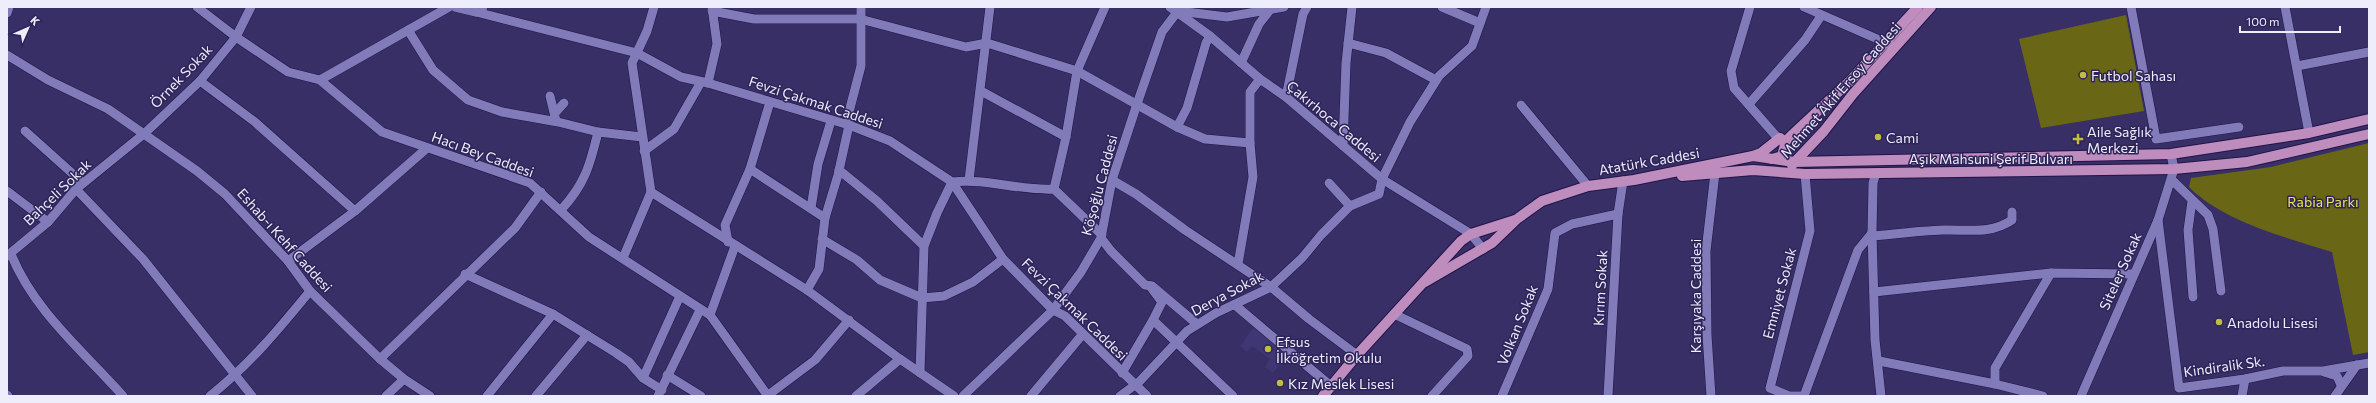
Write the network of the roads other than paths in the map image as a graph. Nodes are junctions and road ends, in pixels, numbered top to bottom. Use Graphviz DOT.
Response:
graph roads {
  1 [pos="9,7"];
  2 [pos="197,7"];
  3 [pos="251,7"];
  4 [pos="449,7"];
  5 [pos="455,7"];
  6 [pos="654,7"];
  7 [pos="861,7"];
  8 [pos="990,7"];
  9 [pos="1105,7"];
  10 [pos="1284,7"];
  11 [pos="1307,7"];
  12 [pos="1352,7"];
  13 [pos="1442,7"];
  14 [pos="1486,7"];
  15 [pos="1750,7"];
  16 [pos="1806,7"];
  17 [pos="1918,7"];
  18 [pos="1931,7"];
  19 [pos="2131,7"];
  20 [pos="2285,7"];
  21 [pos="712,9"];
  22 [pos="1174,9"];
  23 [pos="480,10"];
  24 [pos="1270,10"];
  25 [pos="7,14"];
  26 [pos="1821,16"];
  27 [pos="860,19"];
  28 [pos="1480,23"];
  29 [pos="408,30"];
  30 [pos="1210,36"];
  31 [pos="236,37"];
  32 [pos="987,43"];
  33 [pos="1348,43"];
  34 [pos="1886,44"];
  35 [pos="1897,46"];
  36 [pos="2369,52"];
  37 [pos="637,53"];
  38 [pos="7,55"];
  39 [pos="1241,63"];
  40 [pos="2297,66"];
  41 [pos="1077,71"];
  42 [pos="1260,79"];
  43 [pos="320,80"];
  44 [pos="1436,80"];
  45 [pos="200,81"];
  46 [pos="705,83"];
  47 [pos="981,91"];
  48 [pos="550,96"];
  49 [pos="1286,97"];
  50 [pos="770,102"];
  51 [pos="564,103"];
  52 [pos="1137,104"];
  53 [pos="1749,104"];
  54 [pos="1521,105"];
  55 [pos="556,117"];
  56 [pos="2369,118"];
  57 [pos="831,121"];
  58 [pos="849,125"];
  59 [pos="1177,127"];
  60 [pos="2239,127"];
  61 [pos="25,130"];
  62 [pos="598,132"];
  63 [pos="145,133"];
  64 [pos="2309,133"];
  65 [pos="2369,134"];
  66 [pos="642,137"];
  67 [pos="1066,137"];
  68 [pos="1783,140"];
  69 [pos="1250,143"];
  70 [pos="1343,146"];
  71 [pos="427,148"];
  72 [pos="644,151"];
  73 [pos="2171,154"];
  74 [pos="1753,156"];
  75 [pos="1771,159"];
  76 [pos="1794,162"];
  77 [pos="750,169"];
  78 [pos="2174,169"];
  79 [pos="839,170"];
  80 [pos="1715,173"];
  81 [pos="1776,173"];
  82 [pos="1876,173"];
  83 [pos="1788,174"];
  84 [pos="1805,174"];
  85 [pos="969,180"];
  86 [pos="1112,180"];
  87 [pos="1382,180"];
  88 [pos="1634,180"];
  89 [pos="2172,180"];
  90 [pos="1623,181"];
  91 [pos="952,182"];
  92 [pos="1328,183"];
  93 [pos="80,186"];
  94 [pos="1588,186"];
  95 [pos="1054,189"];
  96 [pos="7,192"];
  97 [pos="541,192"];
  98 [pos="651,192"];
  99 [pos="2192,201"];
  100 [pos="1350,206"];
  101 [pos="811,208"];
  102 [pos="561,210"];
  103 [pos="355,211"];
  104 [pos="2012,212"];
  105 [pos="1618,214"];
  106 [pos="825,218"];
  107 [pos="1517,219"];
  108 [pos="2158,220"];
  109 [pos="48,222"];
  110 [pos="1470,234"];
  111 [pos="1872,235"];
  112 [pos="1102,236"];
  113 [pos="822,239"];
  114 [pos="731,244"];
  115 [pos="924,246"];
  116 [pos="1483,249"];
  117 [pos="9,255"];
  118 [pos="623,258"];
  119 [pos="1003,259"];
  120 [pos="288,261"];
  121 [pos="1238,264"];
  122 [pos="2051,273"];
  123 [pos="465,274"];
  124 [pos="2134,274"];
  125 [pos="1425,282"];
  126 [pos="1150,286"];
  127 [pos="1270,287"];
  128 [pos="807,290"];
  129 [pos="310,291"];
  130 [pos="2221,291"];
  131 [pos="1874,292"];
  132 [pos="680,296"];
  133 [pos="2193,297"];
  134 [pos="922,298"];
  135 [pos="1235,305"];
  136 [pos="700,310"];
  137 [pos="1053,310"];
  138 [pos="553,314"];
  139 [pos="1394,314"];
  140 [pos="710,315"];
  141 [pos="849,320"];
  142 [pos="1152,320"];
  143 [pos="1197,324"];
  144 [pos="587,335"];
  145 [pos="1082,335"];
  146 [pos="1176,344"];
  147 [pos="1357,355"];
  148 [pos="380,359"];
  149 [pos="900,359"];
  150 [pos="1879,361"];
  151 [pos="2369,363"];
  152 [pos="2357,365"];
  153 [pos="2323,371"];
  154 [pos="920,373"];
  155 [pos="1122,373"];
  156 [pos="236,376"];
  157 [pos="667,376"];
  158 [pos="643,378"];
  159 [pos="404,379"];
  160 [pos="2245,379"];
  161 [pos="1995,384"];
  162 [pos="1134,385"];
  163 [pos="2341,386"];
  164 [pos="1332,387"];
  165 [pos="2178,392"];
  166 [pos="660,393"];
  167 [pos="123,396"];
  168 [pos="210,396"];
  169 [pos="252,396"];
  170 [pos="386,396"];
  171 [pos="430,396"];
  172 [pos="487,396"];
  173 [pos="536,396"];
  174 [pos="701,396"];
  175 [pos="768,396"];
  176 [pos="856,396"];
  177 [pos="954,396"];
  178 [pos="963,396"];
  179 [pos="1031,396"];
  180 [pos="1120,396"];
  181 [pos="1147,396"];
  182 [pos="1233,396"];
  183 [pos="1324,396"];
  184 [pos="1432,396"];
  185 [pos="1502,396"];
  186 [pos="1608,396"];
  187 [pos="1711,396"];
  188 [pos="1789,396"];
  189 [pos="1800,396"];
  190 [pos="1804,396"];
  191 [pos="1881,396"];
  192 [pos="2043,396"];
  193 [pos="2081,396"];
  194 [pos="2242,396"];
  195 [pos="2335,396"];
  1 -- 25 [label="street"];
  2 -- 31 [label="street, Hacı Bey Caddesi"];
  3 -- 31 [label="street, Örnek Sokak"];
  4 -- 29 [label="street"];
  5 -- 23 [label="street"];
  6 -- 37 [label="street"];
  7 -- 27 [label="street"];
  8 -- 32 [label="street"];
  9 -- 41 [label="street"];
  10 -- 24 [label="street"];
  11 -- 49 [label="street"];
  12 -- 33 [label="street"];
  13 -- 28 [label="street"];
  14 -- 28 [label="street"];
  15 -- 53 [label="street"];
  16 -- 26 [label="street"];
  17 -- 34 [label="main road, Mehmet Âkif Ersoy Caddesi"];
  18 -- 35 [label="main road, Mehmet Âkif Ersoy Caddesi"];
  19 -- 60 [label="street"];
  20 -- 40 [label="street"];
  21 -- 27 [label="street"];
  21 -- 46 [label="street"];
  22 -- 24 [label="street"];
  22 -- 30 [label="street, Çakırhoca Caddesi"];
  22 -- 52 [label="street, Köşoğlu Caddesi"];
  23 -- 37 [label="street, Fevzi Çakmak Caddesi"];
  24 -- 39 [label="street"];
  26 -- 34 [label="street"];
  26 -- 53 [label="street"];
  27 -- 32 [label="street"];
  27 -- 58 [label="street"];
  28 -- 44 [label="street"];
  29 -- 43 [label="street"];
  29 -- 55 [label="street"];
  30 -- 39 [label="street, Çakırhoca Caddesi"];
  30 -- 59 [label="street"];
  31 -- 43 [label="street, Hacı Bey Caddesi"];
  31 -- 45 [label="street, Örnek Sokak"];
  32 -- 41 [label="street"];
  32 -- 47 [label="street"];
  33 -- 44 [label="street"];
  33 -- 70 [label="street"];
  34 -- 35 [label="street"];
  34 -- 68 [label="main road, Mehmet Âkif Ersoy Caddesi"];
  35 -- 76 [label="main road, Mehmet Âkif Ersoy Caddesi"];
  36 -- 40 [label="street"];
  37 -- 46 [label="street, Fevzi Çakmak Caddesi"];
  37 -- 66 [label="street"];
  38 -- 63 [label="street, Eshab-ı Kehf Caddesi"];
  39 -- 42 [label="street, Çakırhoca Caddesi"];
  40 -- 64 [label="street"];
  41 -- 52 [label="street"];
  41 -- 67 [label="street"];
  42 -- 49 [label="street, Çakırhoca Caddesi"];
  42 -- 69 [label="street"];
  43 -- 71 [label="street, Hacı Bey Caddesi"];
  44 -- 87 [label="street"];
  45 -- 63 [label="street, Örnek Sokak"];
  45 -- 103 [label="street"];
  46 -- 50 [label="street, Fevzi Çakmak Caddesi"];
  46 -- 72 [label="street"];
  47 -- 67 [label="street"];
  47 -- 85 [label="street"];
  48 -- 55 [label="street"];
  49 -- 70 [label="street, Çakırhoca Caddesi"];
  50 -- 57 [label="street, Fevzi Çakmak Caddesi"];
  50 -- 77 [label="street"];
  51 -- 55 [label="street"];
  52 -- 59 [label="street"];
  52 -- 86 [label="street, Köşoğlu Caddesi"];
  53 -- 68 [label="street"];
  54 -- 94 [label="street"];
  55 -- 62 [label="street"];
  56 -- 64 [label="main road, Aşık Mahsuni Şerif Bulvarı"];
  57 -- 58 [label="street, Fevzi Çakmak Caddesi"];
  57 -- 101 [label="street"];
  58 -- 79 [label="street"];
  58 -- 91 [label="street, Fevzi Çakmak Caddesi"];
  59 -- 69 [label="street"];
  61 -- 93 [label="street"];
  62 -- 66 [label="street"];
  62 -- 102 [label="street"];
  63 -- 93 [label="street, Bahçeli Sokak"];
  63 -- 120 [label="street, Eshab-ı Kehf Caddesi"];
  64 -- 73 [label="main road, Aşık Mahsuni Şerif Bulvarı"];
  65 -- 78 [label="main road, Aşık Mahsuni Şerif Bulvarı"];
  66 -- 72 [label="street"];
  67 -- 95 [label="street"];
  68 -- 74 [label="main road"];
  68 -- 75 [label="main road, Mehmet Âkif Ersoy Caddesi"];
  69 -- 121 [label="street"];
  70 -- 87 [label="street, Çakırhoca Caddesi"];
  71 -- 97 [label="street, Hacı Bey Caddesi"];
  71 -- 103 [label="street"];
  72 -- 98 [label="street"];
  73 -- 76 [label="main road, Aşık Mahsuni Şerif Bulvarı"];
  73 -- 78 [label="street, Siteler Sokak"];
  74 -- 75 [label="main road, Atatürk Caddesi"];
  74 -- 88 [label="main road, Atatürk Caddesi"];
  75 -- 76 [label="main road, Atatürk Caddesi"];
  75 -- 81 [label="main road, Mehmet Âkif Ersoy Caddesi"];
  76 -- 83 [label="main road, Mehmet Âkif Ersoy Caddesi"];
  77 -- 101 [label="street"];
  77 -- 114 [label="street"];
  78 -- 82 [label="main road, Aşık Mahsuni Şerif Bulvarı"];
  78 -- 89 [label="street, Siteler Sokak"];
  79 -- 106 [label="street"];
  79 -- 115 [label="street"];
  80 -- 81 [label="main road, Aşık Mahsuni Şerif Bulvarı"];
  80 -- 88 [label="main road, Aşık Mahsuni Şerif Bulvarı"];
  80 -- 187 [label="street, Karşıyaka Caddesi"];
  81 -- 83 [label="main road, Aşık Mahsuni Şerif Bulvarı"];
  82 -- 84 [label="main road, Aşık Mahsuni Şerif Bulvarı"];
  82 -- 111 [label="street"];
  83 -- 84 [label="main road, Aşık Mahsuni Şerif Bulvarı"];
  84 -- 188 [label="street, Emniyet Sokak"];
  85 -- 91 [label="street"];
  85 -- 95 [label="street"];
  86 -- 112 [label="street, Köşoğlu Caddesi"];
  86 -- 121 [label="street"];
  87 -- 100 [label="street, Derya Sokak"];
  87 -- 110 [label="street, Çakırhoca Caddesi"];
  88 -- 90 [label="main road, Atatürk Caddesi"];
  89 -- 99 [label="street"];
  89 -- 108 [label="street, Siteler Sokak"];
  90 -- 94 [label="main road, Atatürk Caddesi"];
  90 -- 105 [label="street, Kırım Sokak"];
  91 -- 115 [label="street"];
  91 -- 119 [label="street, Fevzi Çakmak Caddesi"];
  92 -- 100 [label="street"];
  93 -- 109 [label="street, Bahçeli Sokak"];
  93 -- 156 [label="street"];
  94 -- 107 [label="main road, Atatürk Caddesi"];
  95 -- 112 [label="street"];
  96 -- 109 [label="street"];
  97 -- 102 [label="street, Hacı Bey Caddesi"];
  97 -- 123 [label="street"];
  98 -- 114 [label="street"];
  98 -- 118 [label="street"];
  99 -- 130 [label="street"];
  99 -- 133 [label="street"];
  100 -- 127 [label="street, Derya Sokak"];
  101 -- 106 [label="street"];
  102 -- 118 [label="street, Hacı Bey Caddesi"];
  103 -- 120 [label="street"];
  104 -- 111 [label="street"];
  105 -- 185 [label="street, Volkan Sokak"];
  105 -- 186 [label="street, Kırım Sokak"];
  106 -- 113 [label="street"];
  107 -- 110 [label="main road, Atatürk Caddesi"];
  107 -- 116 [label="main road, Atatürk Caddesi"];
  108 -- 124 [label="street, Siteler Sokak"];
  108 -- 165 [label="street, Kindiralik Sk."];
  109 -- 117 [label="street, Bahçeli Sokak"];
  110 -- 116 [label="street, Çakırhoca Caddesi"];
  110 -- 125 [label="main road, Atatürk Caddesi"];
  111 -- 131 [label="street"];
  111 -- 190 [label="street"];
  112 -- 126 [label="street"];
  112 -- 137 [label="street, Köşoğlu Caddesi"];
  113 -- 128 [label="street"];
  113 -- 134 [label="street"];
  114 -- 128 [label="street"];
  114 -- 140 [label="street"];
  115 -- 134 [label="street"];
  116 -- 125 [label="main road, Atatürk Caddesi"];
  117 -- 167 [label="street"];
  118 -- 132 [label="street, Hacı Bey Caddesi"];
  119 -- 134 [label="street"];
  119 -- 137 [label="street, Fevzi Çakmak Caddesi"];
  120 -- 129 [label="street, Eshab-ı Kehf Caddesi"];
  121 -- 127 [label="street"];
  122 -- 124 [label="street"];
  122 -- 131 [label="street"];
  122 -- 161 [label="street"];
  123 -- 138 [label="street"];
  123 -- 148 [label="street"];
  124 -- 193 [label="street, Siteler Sokak"];
  125 -- 139 [label="main road, Atatürk Caddesi"];
  126 -- 142 [label="street"];
  126 -- 143 [label="street"];
  127 -- 135 [label="street, Derya Sokak"];
  127 -- 147 [label="street"];
  128 -- 141 [label="street"];
  129 -- 148 [label="street, Eshab-ı Kehf Caddesi"];
  129 -- 156 [label="street"];
  131 -- 150 [label="street"];
  132 -- 136 [label="street, Hacı Bey Caddesi"];
  132 -- 158 [label="street"];
  134 -- 154 [label="street"];
  135 -- 143 [label="street, Derya Sokak"];
  135 -- 164 [label="street"];
  136 -- 140 [label="street, Hacı Bey Caddesi"];
  136 -- 157 [label="street"];
  137 -- 145 [label="street, Fevzi Çakmak Caddesi"];
  137 -- 178 [label="street, Köşoğlu Caddesi"];
  138 -- 144 [label="street"];
  138 -- 172 [label="street"];
  139 -- 147 [label="main road, Atatürk Caddesi"];
  139 -- 184 [label="street"];
  140 -- 175 [label="street, Hacı Bey Caddesi"];
  141 -- 149 [label="street"];
  141 -- 175 [label="street"];
  142 -- 146 [label="street"];
  142 -- 155 [label="street"];
  143 -- 146 [label="street, Derya Sokak"];
  144 -- 158 [label="street"];
  144 -- 173 [label="street"];
  145 -- 155 [label="street, Fevzi Çakmak Caddesi"];
  145 -- 179 [label="street"];
  146 -- 162 [label="street, Derya Sokak"];
  146 -- 182 [label="street"];
  147 -- 164 [label="main road, Atatürk Caddesi"];
  148 -- 159 [label="street, Eshab-ı Kehf Caddesi"];
  149 -- 154 [label="street"];
  149 -- 176 [label="street"];
  150 -- 161 [label="street"];
  150 -- 191 [label="street"];
  151 -- 152 [label="street, Kindiralik Sk."];
  152 -- 153 [label="street, Kindiralik Sk."];
  152 -- 163 [label="street"];
  153 -- 160 [label="street, Kindiralik Sk."];
  153 -- 163 [label="street"];
  154 -- 177 [label="street"];
  155 -- 162 [label="street, Fevzi Çakmak Caddesi"];
  156 -- 168 [label="street"];
  156 -- 169 [label="street"];
  157 -- 166 [label="street"];
  157 -- 174 [label="street"];
  158 -- 166 [label="street"];
  159 -- 170 [label="street"];
  159 -- 171 [label="street, Eshab-ı Kehf Caddesi"];
  160 -- 165 [label="street, Kindiralik Sk."];
  160 -- 194 [label="street"];
  161 -- 192 [label="street"];
  162 -- 180 [label="street, Derya Sokak"];
  162 -- 181 [label="street, Fevzi Çakmak Caddesi"];
  163 -- 195 [label="street"];
  164 -- 183 [label="main road, Atatürk Caddesi"];
  188 -- 189 [label="street, Emniyet Sokak"];
}
